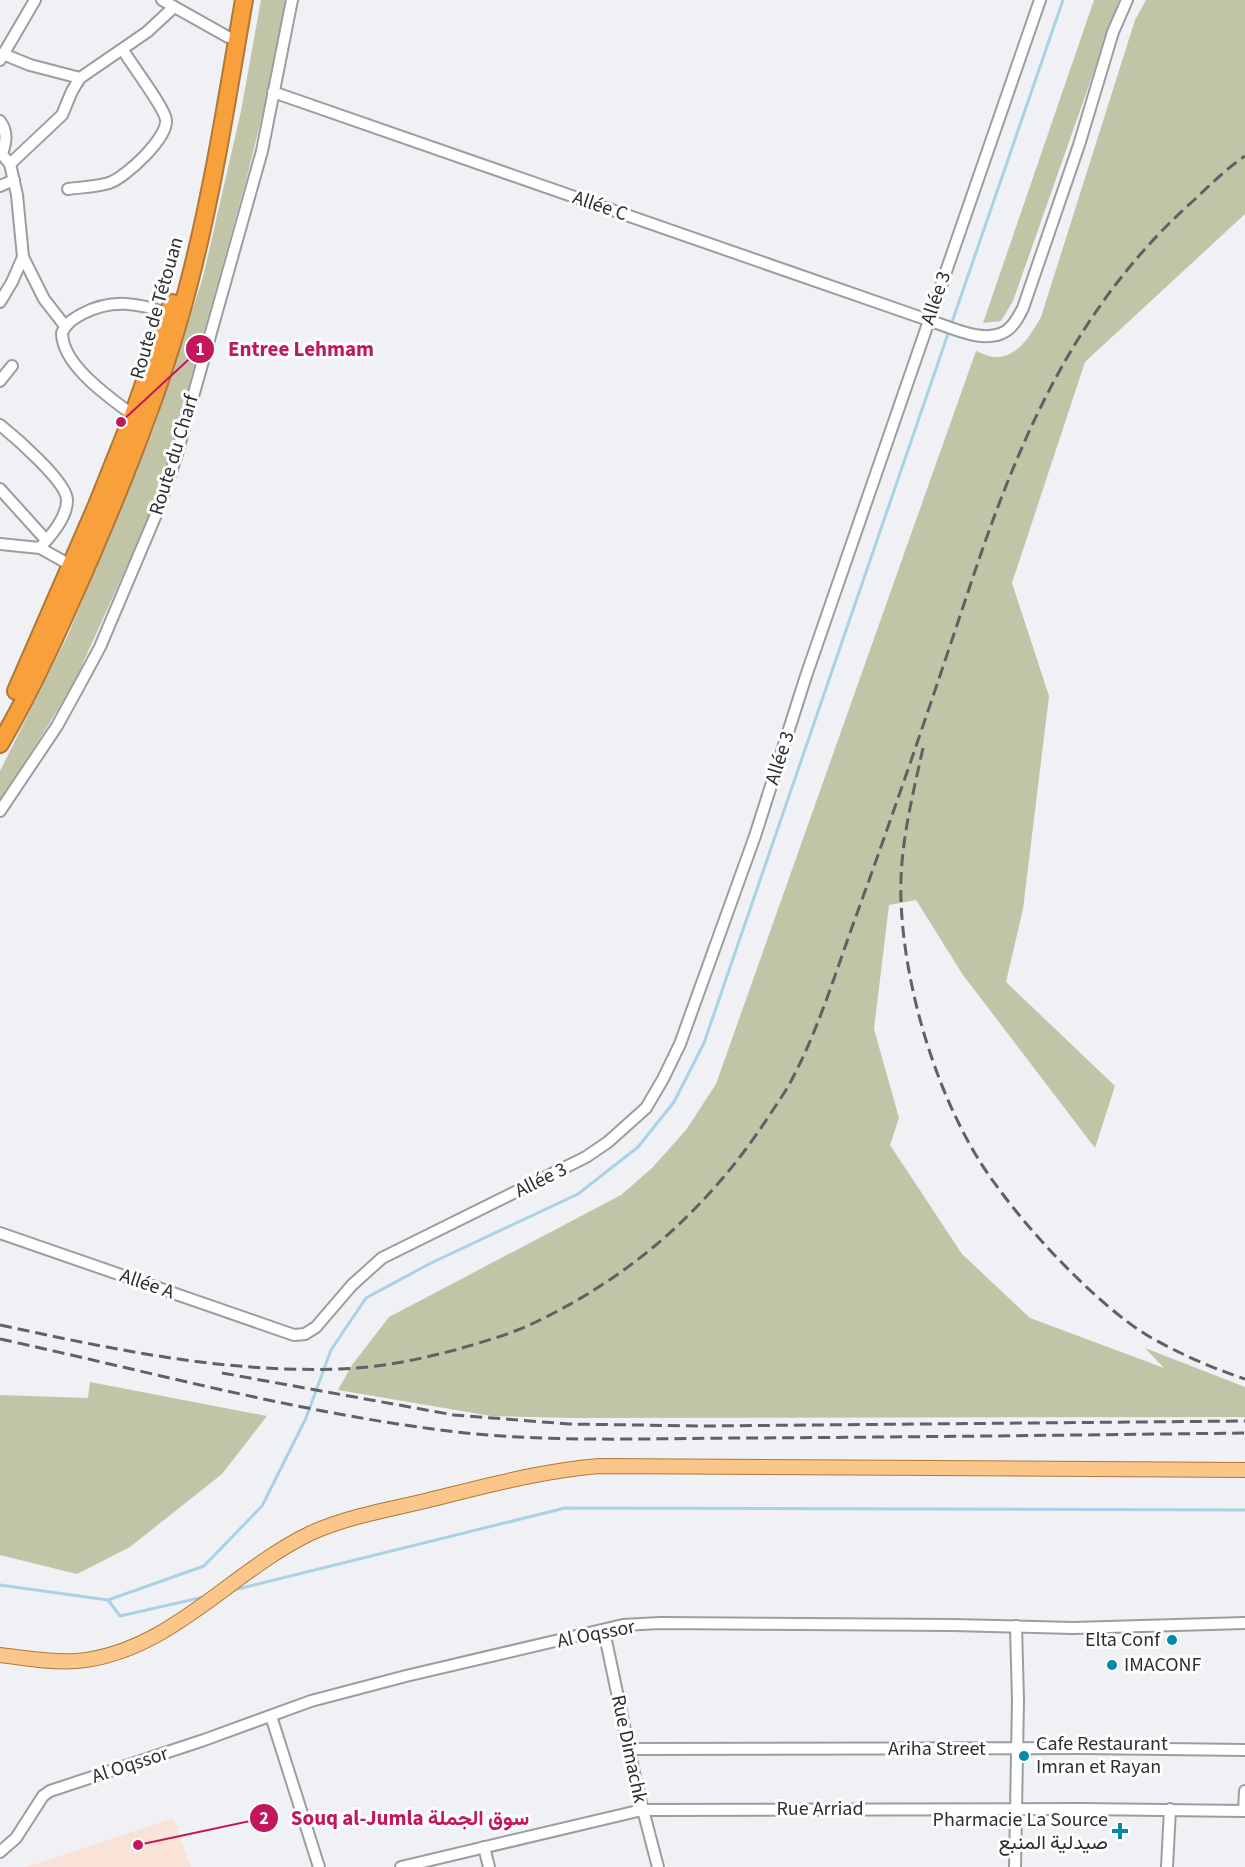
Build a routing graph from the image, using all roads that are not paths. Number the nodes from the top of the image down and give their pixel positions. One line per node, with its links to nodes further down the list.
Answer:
1 (35, 0): 11 (street)
2 (162, 0): 8 (street)
3 (234, 0): 9 (highway, Route de Tétouan)
4 (244, 0): 34 (highway, Route de Tétouan)
5 (292, 0): 13 (street, Route du Charf)
6 (1040, 0): 23 (street, Allée 3)
7 (1127, 0): 23 (street, Allée C)
8 (174, 7): 9 (street); 10 (street)
9 (228, 37): 22 (highway, Route de Tétouan)
10 (123, 50): 12 (street); 19 (street)
11 (1, 56): 12 (street)
12 (80, 78): 16 (street)
13 (273, 92): 23 (street, Allée C); 35 (street, Route du Charf)
14 (0, 121): 15 (street)
15 (1, 153): 16 (street)
16 (9, 164): 17 (street)
17 (14, 180): 18 (street); 20 (street)
18 (0, 186)
19 (68, 189)
20 (23, 257): 21 (street); 24 (street)
21 (0, 302)
22 (169, 314): 24 (street); 27 (highway, Route de Tétouan)
23 (932, 321): 37 (street, Allée 3)
24 (65, 326): 27 (street)
25 (12, 366): 26 (street)
26 (0, 381)
27 (133, 415): 32 (highway, Route de Tétouan)
28 (0, 425): 31 (street)
29 (0, 489): 31 (street)
30 (0, 544): 31 (street)
31 (43, 544): 32 (street)
32 (72, 566): 33 (highway, Route de Tétouan)
33 (0, 723)
34 (0, 744)
35 (0, 811)
36 (0, 1233): 37 (street, Allée A)
37 (294, 1335)
38 (1245, 1470): 42 (main road)
39 (1245, 1623): 40 (street, Al Oqssor)
40 (1016, 1626): 41 (street, Al Oqssor); 44 (street)
41 (604, 1631): 43 (street, Al Oqssor); 45 (street, Rue Dimachk)
42 (0, 1655)
43 (271, 1716): 53 (street, Al Oqssor); 54 (street)
44 (1017, 1748): 45 (street, Ariha Street); 46 (street, Ariha Street); 48 (street)
45 (629, 1749): 50 (street, Rue Dimachk)
46 (1245, 1750)
47 (1245, 1791): 51 (street)
48 (1017, 1809): 49 (street, Rue Arriad); 50 (street, Rue Arriad); 58 (street)
49 (1170, 1809): 51 (street, Rue Arriad); 59 (street)
50 (642, 1810): 52 (street, Rue Arriad); 57 (street, Rue Dimachk)
51 (1244, 1811)
52 (484, 1847): 55 (street, Rue Arriad); 56 (street)
53 (0, 1852)
54 (319, 1867)
55 (401, 1867)
56 (489, 1867)
57 (658, 1867)
58 (1015, 1867)
59 (1167, 1867)

